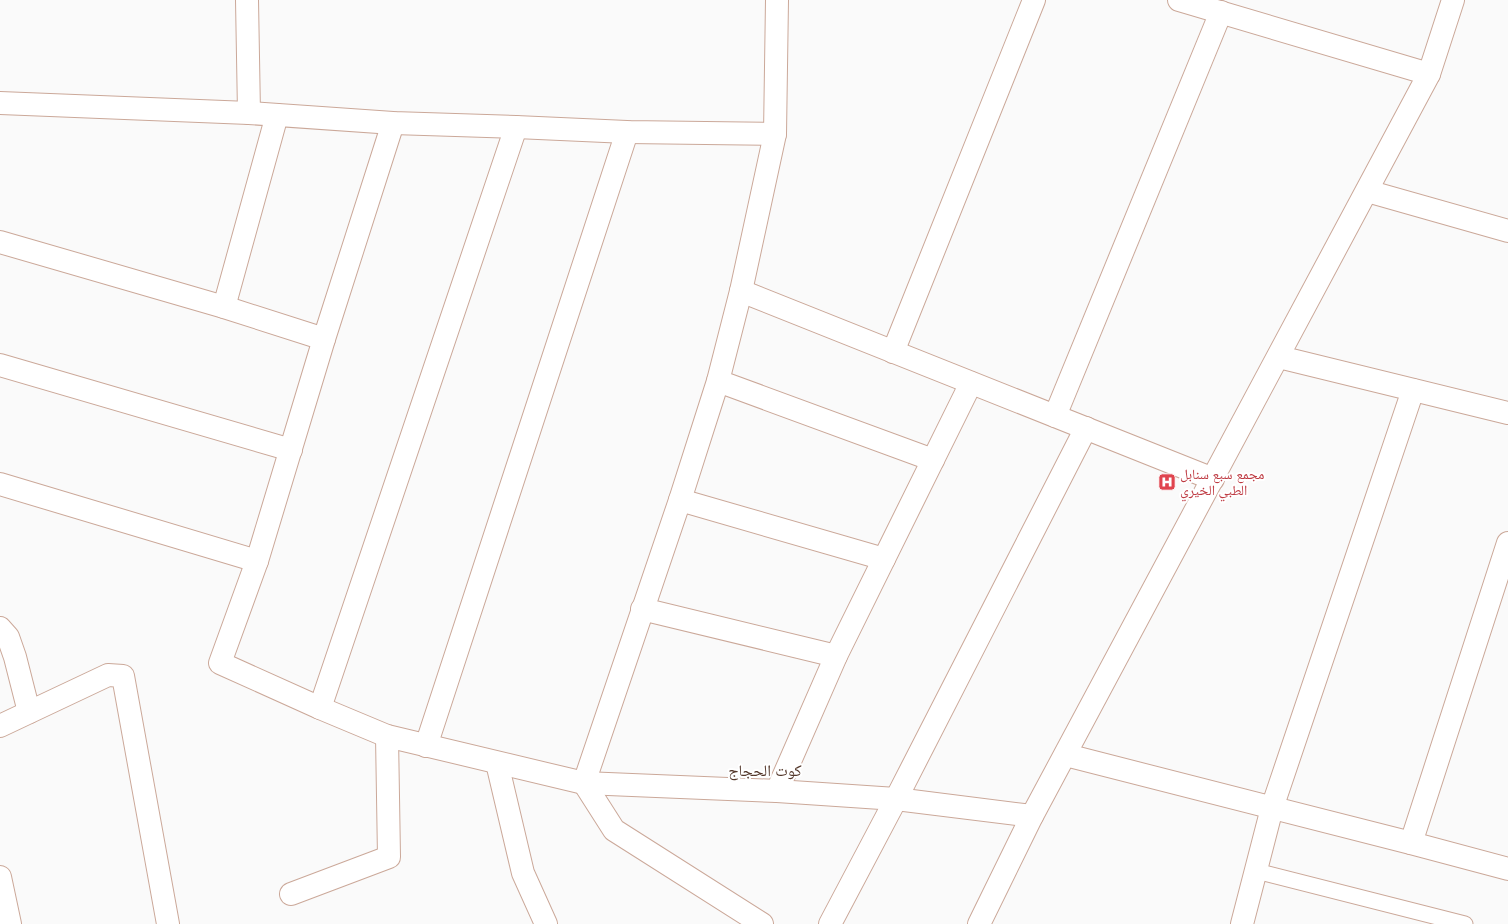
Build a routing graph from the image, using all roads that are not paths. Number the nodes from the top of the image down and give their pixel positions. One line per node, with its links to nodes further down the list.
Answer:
1 (248, 0): 9 (street)
2 (777, 0): 14 (street)
3 (1034, 0): 21 (street)
4 (1179, 0): 6 (street)
5 (1453, 0): 7 (street)
6 (1221, 12): 7 (street); 28 (street)
7 (1429, 74): 15 (street)
8 (0, 103): 9 (street)
9 (249, 113): 10 (street)
10 (277, 116): 11 (street); 19 (street)
11 (393, 123): 12 (street); 20 (street)
12 (516, 127): 13 (street); 41 (street)
13 (627, 132): 14 (street); 45 (street)
14 (775, 134): 18 (street)
15 (1366, 191): 16 (street); 22 (street)
16 (1508, 231)
17 (0, 242): 19 (street)
18 (742, 291): 21 (street); 24 (street)
19 (224, 307): 20 (street)
20 (324, 339): 30 (street)
21 (893, 352): 25 (street)
22 (1279, 357): 26 (street); 32 (street)
23 (0, 365): 30 (street)
24 (718, 381): 31 (street); 34 (street)
25 (971, 383): 28 (street); 31 (street)
26 (1413, 390): 27 (street); 51 (street)
27 (1508, 413)
28 (1055, 416): 29 (street)
29 (1086, 428): 32 (street); 50 (street)
30 (291, 450): 37 (street)
31 (933, 460): 36 (street)
32 (1213, 479): 46 (street)
33 (0, 484): 37 (street)
34 (680, 500): 36 (street); 38 (street)
35 (1508, 543): 53 (street)
36 (884, 559): 40 (street)
37 (257, 561): 41 (street)
38 (642, 609): 40 (street); 48 (street)
39 (0, 628): 42 (street)
40 (836, 656): 49 (street)
41 (320, 708): 44 (street)
42 (29, 712): 43 (street); 59 (street)
43 (0, 726)
44 (387, 736): 45 (street); 57 (street)
45 (426, 746): 47 (street)
46 (1066, 755): 51 (street); 52 (street)
47 (497, 763): 48 (street); 60 (street)
48 (584, 783): 49 (street); 61 (street)
49 (777, 791): 50 (street)
50 (896, 799): 52 (street); 62 (street)
51 (1272, 808): 53 (street); 55 (street)
52 (1032, 816): 63 (street)
53 (1411, 842): 54 (street)
54 (1508, 870)
55 (1256, 871): 64 (street); 65 (lane)
56 (0, 877): 58 (street)
57 (291, 894)
58 (6, 916)
59 (168, 924)
60 (546, 924)
61 (762, 924)
62 (830, 924)
63 (978, 924)
64 (1242, 924)
65 (1465, 924)

